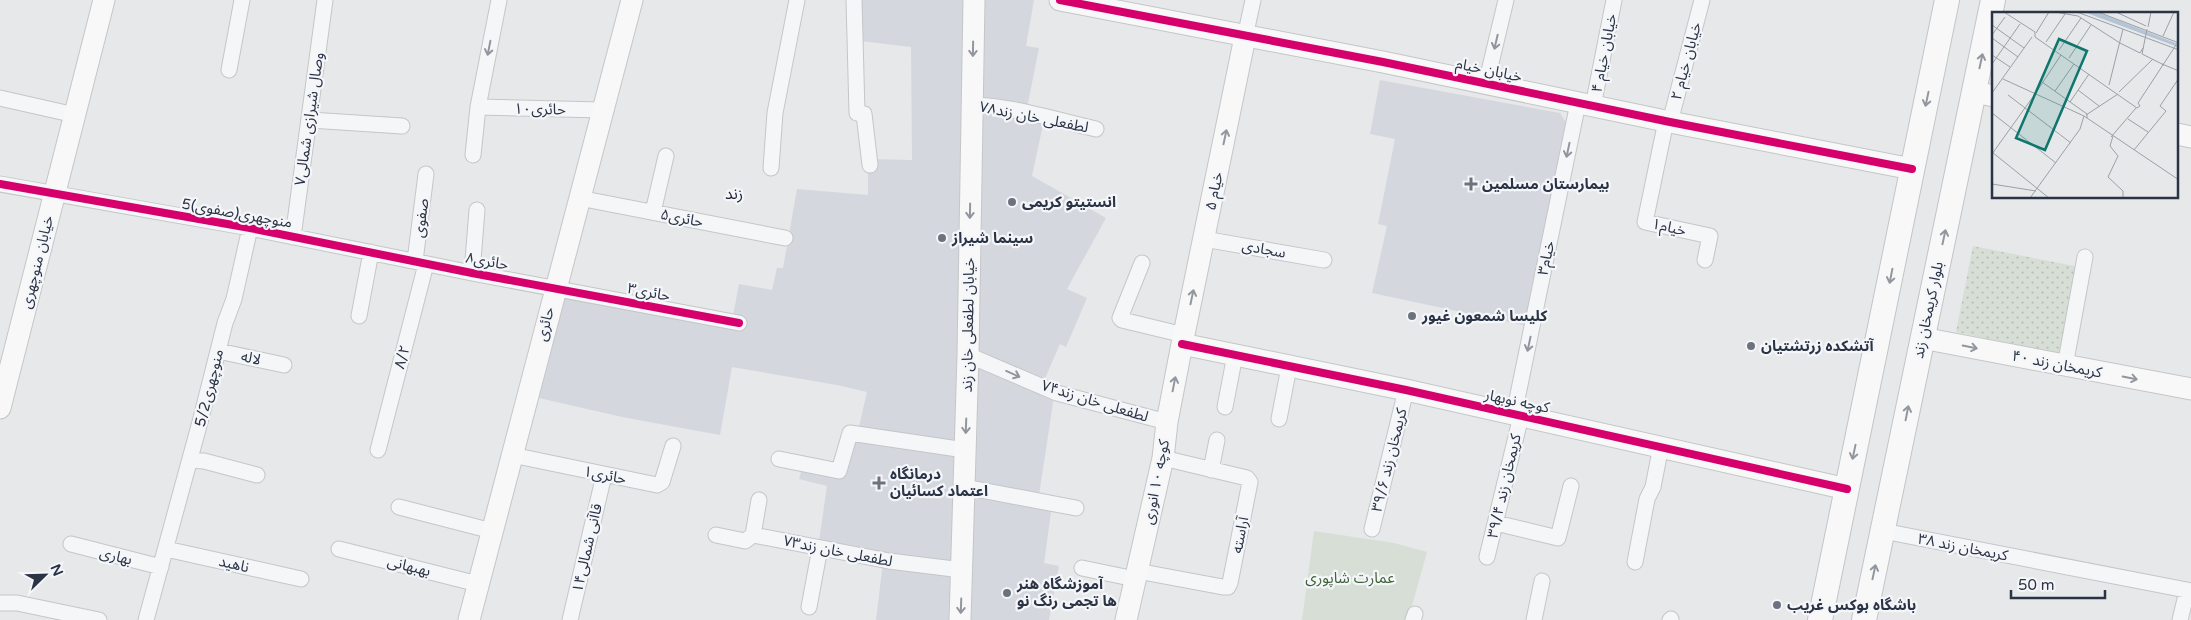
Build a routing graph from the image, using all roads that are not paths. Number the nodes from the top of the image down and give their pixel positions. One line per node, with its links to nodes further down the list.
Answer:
1 (104, 0): 26 (street, خیابان منوچهری)
2 (242, 0): 18 (street)
3 (326, 0): 27 (street, وصال شیرازی شمالی۷)
4 (499, 0): 24 (street, one-way to 24)
5 (632, 0): 25 (street, حائری)
6 (797, 0): 36 (street)
7 (854, 0): 35 (street)
8 (974, 0): 23 (street, خیابان لطفعلی خان زند, one-way to 23)
9 (1060, 0): 16 (street, خیابان خیام)
10 (1253, 0): 17 (street)
11 (1506, 0): 19 (street, one-way to 19)
12 (1614, 0): 22 (street, خیابان خیام ۴)
13 (1702, 0): 28 (street, خیابان خیام ۲)
14 (1947, 0): 37 (main road, one-way to 37)
15 (1993, 0): 20 (main road, بلوار کریمخان زند, one-way to 15)
16 (1088, 2): 17 (street, خیابان خیام)
17 (1245, 37): 19 (street, خیابان خیام); 47 (street, ۵ خیام, one-way to 17)
18 (229, 70)
19 (1486, 84): 22 (street, خیابان خیام)
20 (1984, 94): 58 (main road, بلوار کریمخان زند, one-way to 20)
21 (0, 98): 26 (street)
22 (1586, 104): 28 (street, خیابان خیام); 70 (street, خیام۳, one-way to 70)
23 (972, 105): 30 (street, لطفعلی خان زند۷۸); 61 (street, خیابان لطفعلی خان زند, one-way to 61)
24 (478, 107): 25 (street, حائری۱۰); 33 (street)
25 (602, 110): 41 (street, حائری)
26 (75, 115): 40 (street, خیابان منوچهری)
27 (310, 120): 29 (street); 45 (street, وصال شیرازی شمالی۷)
28 (1668, 121): 37 (street, خیابان خیام); 51 (street, ۱خیام)
29 (402, 126)
30 (1096, 129)
31 (2178, 134): 32 (street)
32 (2191, 137)
33 (473, 155)
34 (666, 156): 43 (street)
35 (870, 165)
36 (771, 168)
37 (1912, 169): 87 (main road, one-way to 87)
38 (426, 174): 52 (street, صفوی)
39 (0, 184): 40 (street, 5منوچهری(صفوی))
40 (54, 195): 44 (street, 5منوچهری(صفوی)); 68 (street, خیابان منوچهری)
41 (579, 198): 43 (street, حائری۵); 55 (street, حائری)
42 (477, 210): 54 (street)
43 (653, 212): 46 (street, حائری۵)
44 (250, 228): 45 (street, 5منوچهری(صفوی)); 60 (street, 5/2منوچهری)
45 (293, 237): 48 (street, 5منوچهری(صفوی))
46 (785, 238)
47 (1204, 239): 50 (street, سجادی); 59 (street, ۵ خیام, one-way to 47)
48 (371, 252): 52 (street, 5منوچهری(صفوی)); 56 (street)
49 (2085, 257): 64 (street)
50 (1324, 260)
51 (1705, 260)
52 (421, 262): 54 (street, حائری۸); 76 (street, ۸/۲)
53 (1142, 264): 59 (street)
54 (472, 273): 55 (street, حائری۸)
55 (555, 287): 57 (street, حائری۳); 78 (street, حائری)
56 (359, 316)
57 (739, 323)
58 (1922, 338): 64 (street, کریمخان زند ۴۰, one-way to 64); 94 (main road, بلوار کریمخان زند, one-way to 58)
59 (1183, 339): 62 (street, کوچه نوبهار); 72 (street, کوچه ۱۰ انوری, one-way to 59)
60 (218, 351): 63 (street, لاله); 81 (street, 5/2منوچهری)
61 (968, 355): 72 (street, لطفعلی خان زند۷۴, one-way to 72); 77 (street, خیابان لطفعلی خان زند, one-way to 77)
62 (1235, 355): 65 (street, کوچه نوبهار); 69 (street)
63 (284, 365)
64 (2065, 366): 67 (street, کریمخان زند ۴۰, one-way to 67)
65 (1289, 367): 66 (street, کوچه نوبهار); 71 (street)
66 (1406, 390): 70 (street, کوچه نوبهار); 92 (street, کریمخان زند ۳۹/۶)
67 (2191, 390)
68 (1, 399)
69 (1226, 408)
70 (1517, 415): 75 (street, کوچه نوبهار); 91 (street, کریمخان زند ۳۹/۴)
71 (1279, 419)
72 (1167, 422): 79 (street, کوچه ۱۰ انوری)
73 (1217, 440): 82 (street)
74 (673, 446): 84 (street, حائری۱)
75 (1661, 446): 87 (street, کوچه نوبهار); 102 (street)
76 (378, 450)
77 (965, 450): 80 (street); 86 (street, خیابان لطفعلی خان زند)
78 (512, 455): 84 (street, حائری۱); 93 (street, حائری)
79 (1162, 458): 82 (street, آراسته); 106 (street, کوچه ۱۰ انوری)
80 (779, 459)
81 (190, 460): 83 (street); 99 (street, 5/2منوچهری)
82 (1211, 470): 106 (street, آراسته)
83 (257, 475)
84 (604, 475): 116 (street, قاآنی شمالی۱۴)
85 (1571, 486): 91 (street)
86 (965, 487): 90 (street); 105 (street, خیابان لطفعلی خان زند)
87 (1847, 489): 120 (main road)
88 (758, 500): 96 (street)
89 (399, 507): 93 (street)
90 (1076, 508)
91 (1496, 523): 101 (street, کریمخان زند ۳۹/۴)
92 (1372, 529)
93 (492, 530): 109 (street, حائری)
94 (1883, 531): 110 (street, کریمخان زند ۳۸); 121 (main road, بلوار کریمخان زند, one-way to 94)
95 (716, 535): 96 (street, لطفعلی خان زند۷۳)
96 (753, 535): 98 (street, لطفعلی خان زند۷۳)
97 (71, 544): 103 (street, بهاری)
98 (820, 548): 105 (street, لطفعلی خان زند۷۳); 112 (street)
99 (166, 549): 103 (street, 5/2منوچهری); 107 (street, ناهید)
100 (339, 549): 109 (street, بهبهانی)
101 (1487, 557)
102 (1635, 562)
103 (161, 567): 114 (street, 5/2منوچهری)
104 (1082, 568): 106 (street)
105 (962, 570): 117 (street, خیابان لطفعلی خان زند, one-way to 117)
106 (1136, 575): 118 (street, کوچه ۱۰ انوری)
107 (301, 579)
108 (1542, 581): 119 (street)
109 (478, 584): 115 (street, حائری)
110 (2189, 591): 122 (street)
111 (0, 602): 113 (street)
112 (809, 607)
113 (99, 620)
114 (146, 620)
115 (469, 620)
116 (570, 620)
117 (960, 620)
118 (1126, 620)
119 (1534, 620)
120 (1820, 620)
121 (1864, 620)
122 (2180, 620)

